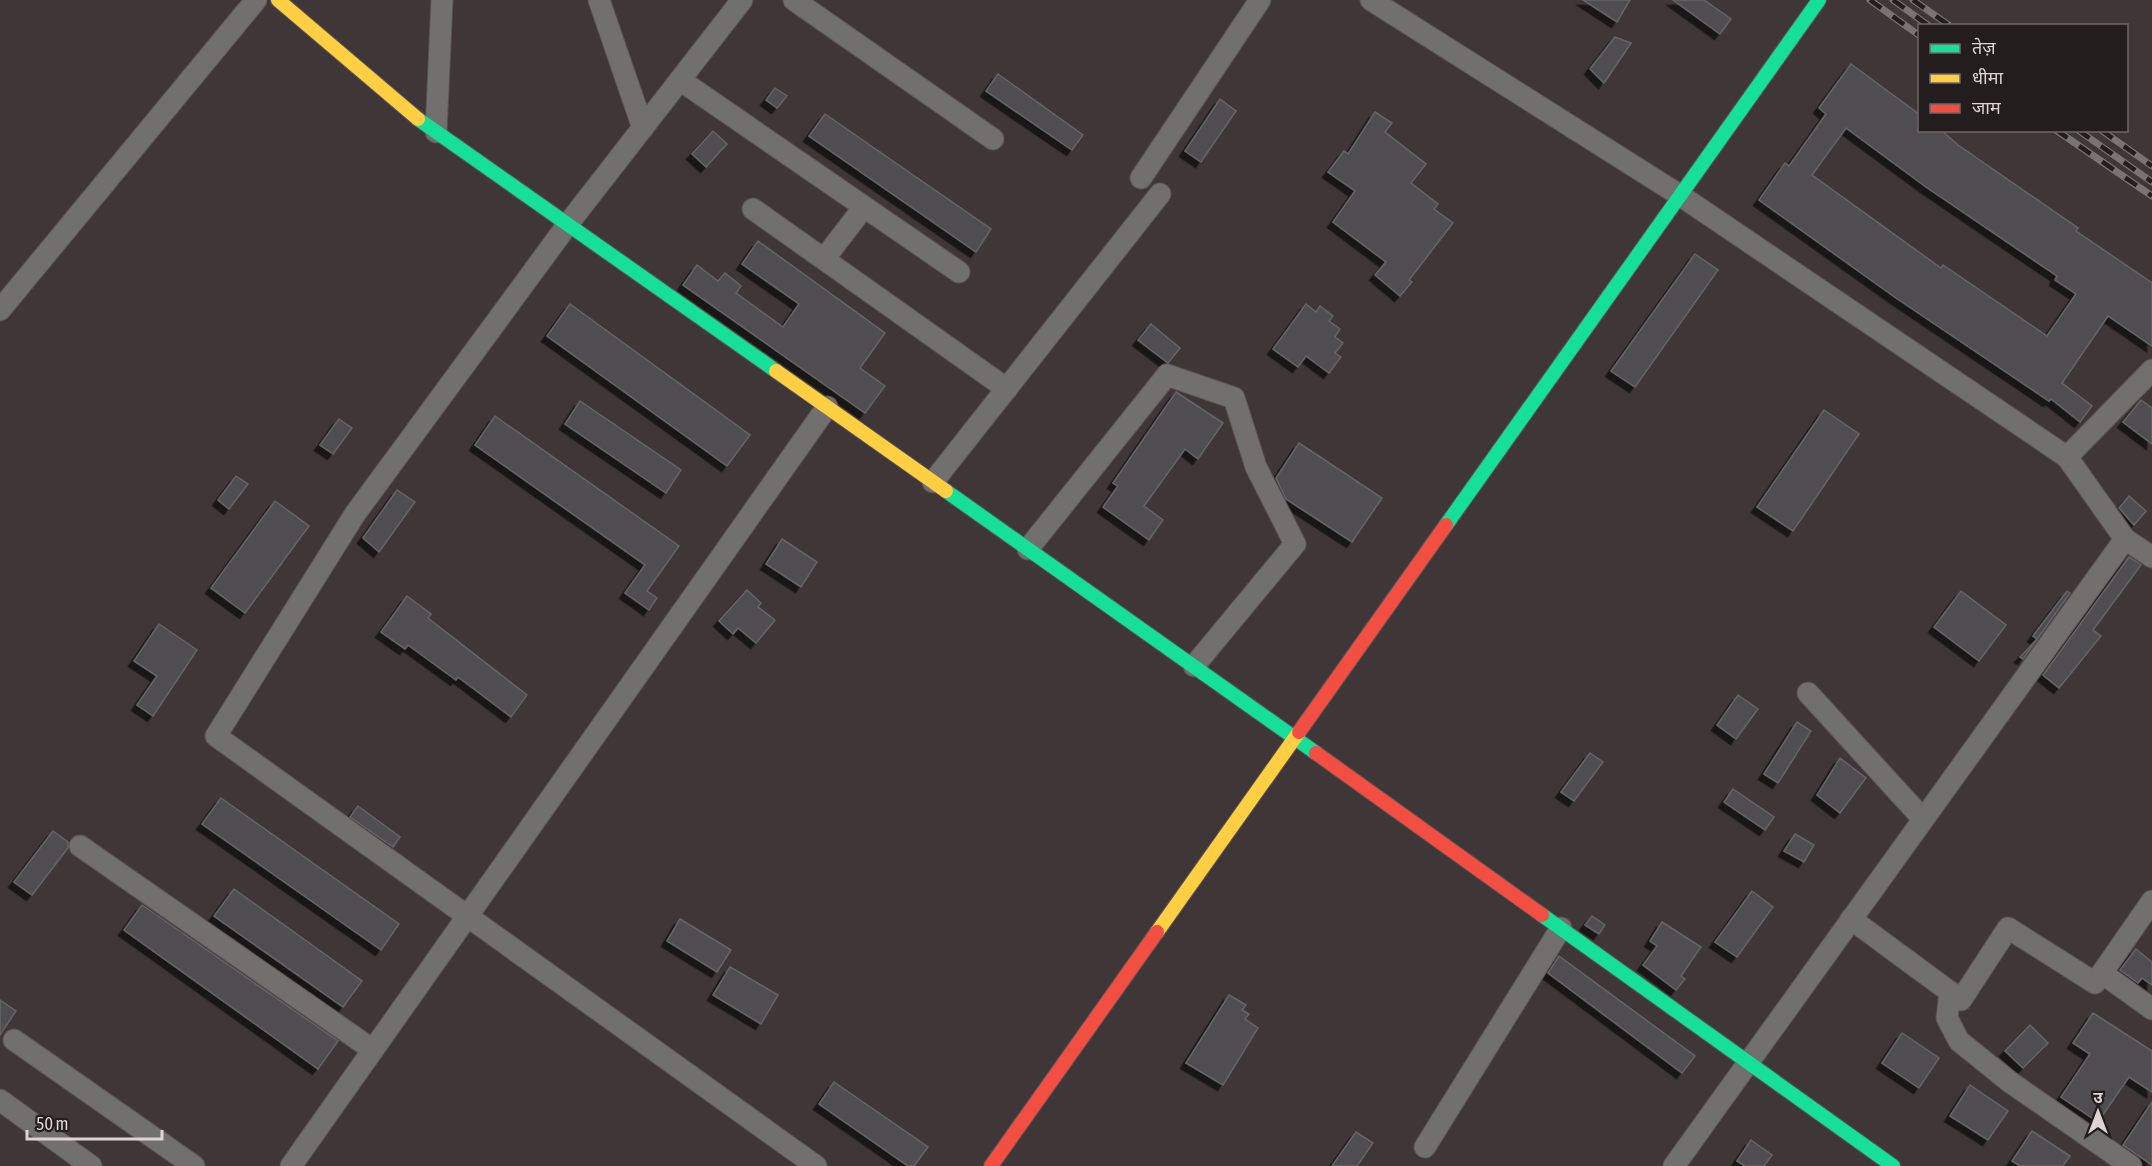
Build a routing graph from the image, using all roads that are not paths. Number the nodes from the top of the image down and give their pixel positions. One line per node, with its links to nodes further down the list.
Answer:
1 (256, 0): 22 (street)
2 (278, 0): 12 (street)
3 (442, 0): 12 (street)
4 (599, 0): 11 (street)
5 (742, 0): 10 (street)
6 (794, 0): 13 (street)
7 (1260, 0): 14 (street)
8 (1371, 0): 16 (street)
9 (1819, 0): 16 (street)
10 (680, 80): 11 (street); 17 (street)
11 (643, 128): 19 (street)
12 (436, 132): 19 (street)
13 (993, 139)
14 (1141, 178)
15 (1160, 194): 24 (street)
16 (1681, 196): 26 (street); 33 (street)
17 (864, 207): 20 (street); 21 (street)
18 (753, 209): 20 (street)
19 (568, 224): 25 (street); 37 (street)
20 (824, 260): 24 (street)
21 (959, 272)
22 (0, 310)
23 (2152, 370): 26 (street)
24 (1007, 389): 27 (street)
25 (827, 407): 27 (street); 37 (street)
26 (2067, 457): 28 (street)
27 (933, 482): 29 (street)
28 (2124, 539): 30 (street); 34 (street)
29 (1028, 549): 31 (street); 31 (street)
30 (2152, 557)
31 (1194, 666): 33 (street)
32 (1808, 693): 34 (street)
33 (1294, 736): 39 (street); 52 (street)
34 (1923, 819): 38 (street)
35 (80, 846): 44 (street)
36 (2152, 901): 40 (street)
37 (466, 918): 44 (street); 51 (street)
38 (1851, 919): 41 (street); 45 (street)
39 (1561, 928): 45 (street); 47 (street)
40 (2102, 973): 41 (street); 42 (street)
41 (1950, 992): 55 (street)
42 (2152, 1009)
43 (14, 1040): 49 (street)
44 (373, 1050): 50 (street)
45 (1748, 1062): 53 (street); 54 (street)
46 (0, 1100): 48 (street)
47 (1425, 1147)
48 (92, 1166)
49 (194, 1166)
50 (291, 1166)
51 (816, 1166)
52 (991, 1166)
53 (1674, 1166)
54 (1893, 1166)
55 (2131, 1166)

